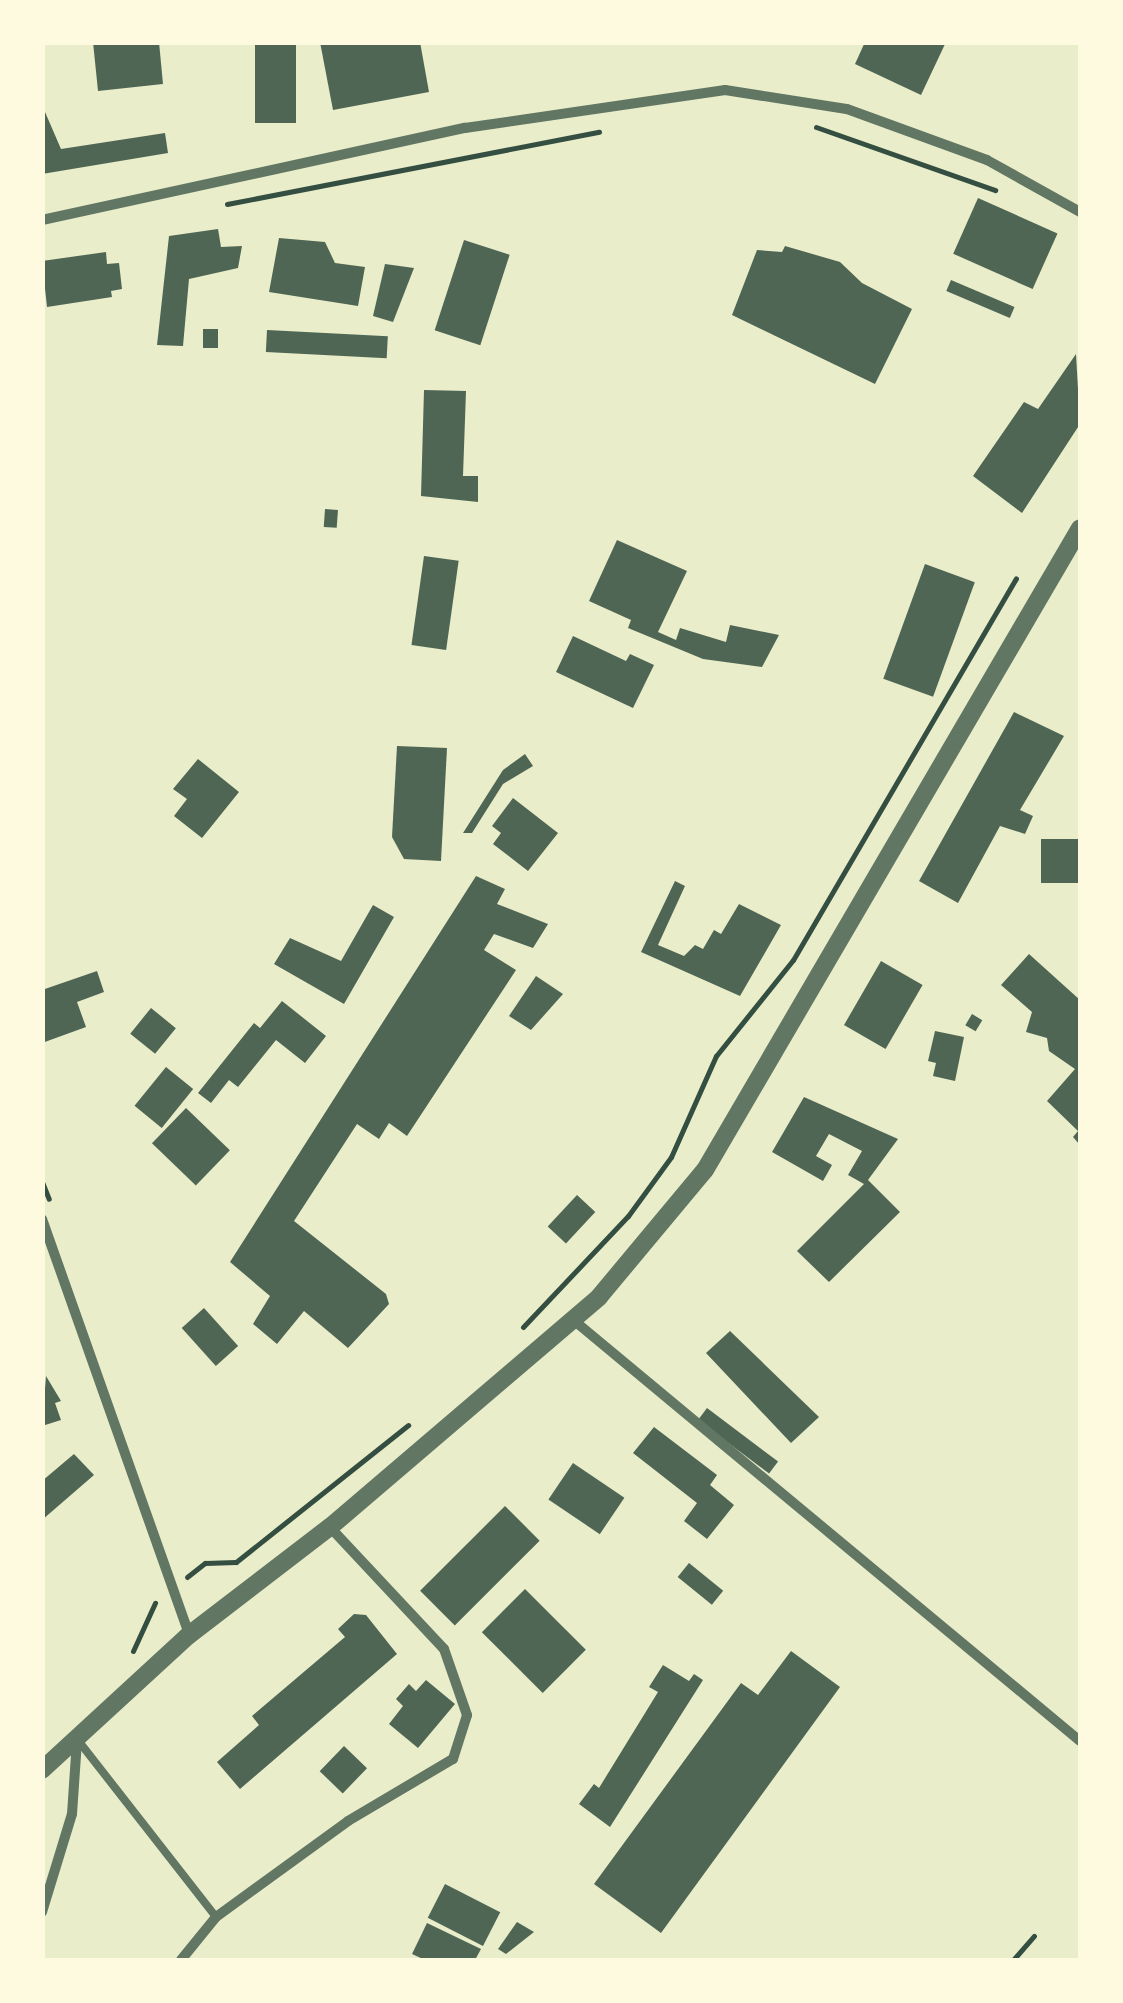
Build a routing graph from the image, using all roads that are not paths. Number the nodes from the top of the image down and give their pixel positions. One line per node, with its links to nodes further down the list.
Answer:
1 (1080, 212): 2 (street)
2 (42, 220)
3 (1080, 528): 5 (street)
4 (42, 1219): 7 (street)
5 (577, 1322): 6 (street); 9 (street)
6 (330, 1526): 7 (street); 12 (street)
7 (189, 1635): 8 (street)
8 (77, 1739): 10 (street); 11 (street); 12 (lane)
9 (1080, 1742)
10 (42, 1770)
11 (42, 1912)
12 (216, 1918): 13 (street)
13 (182, 1960)

